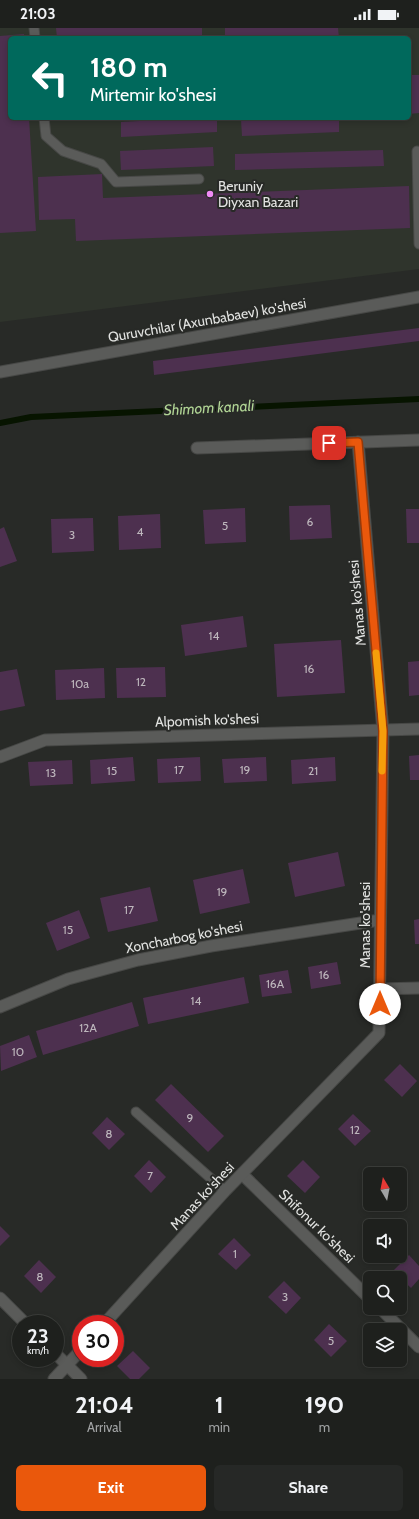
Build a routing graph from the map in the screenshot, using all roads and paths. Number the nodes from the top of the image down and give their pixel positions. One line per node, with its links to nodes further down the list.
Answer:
1 (44, 120): 3 (lane)
2 (417, 151): 4 (lane)
3 (199, 179)
4 (419, 244)
5 (419, 297): 6 (street, Quruvchilar (Axunbabaev) ko'shesi)
6 (0, 372)
7 (419, 440): 8 (street)
8 (358, 442): 9 (street); 11 (street, Manas ko'shesi)
9 (197, 448)
10 (419, 729): 11 (street, Alpomish ko'shesi)
11 (383, 731): 12 (street, Alpomish ko'shesi); 13 (street, Manas ko'shesi)
12 (0, 757)
13 (380, 920): 15 (street, Manas ko'shesi); 16 (street, Xoncharbog ko'shesi)
14 (419, 988): 15 (street)
15 (380, 989): 18 (street, Manas ko'shesi)
16 (0, 1007)
17 (136, 1112): 19 (lane)
18 (242, 1174): 19 (street, Manas ko'shesi); 20 (street, Shifonur ko'shesi)
19 (225, 1191): 23 (street, Manas ko'shesi)
20 (363, 1292)
21 (0, 1298): 22 (street)
22 (17, 1315)
23 (112, 1315)
24 (387, 1315): 25 (street)
25 (419, 1346)
26 (72, 1360): 28 (street)
27 (64, 1362): 28 (street)
28 (67, 1365): 29 (street); 30 (street)
29 (54, 1379)
30 (81, 1379)

